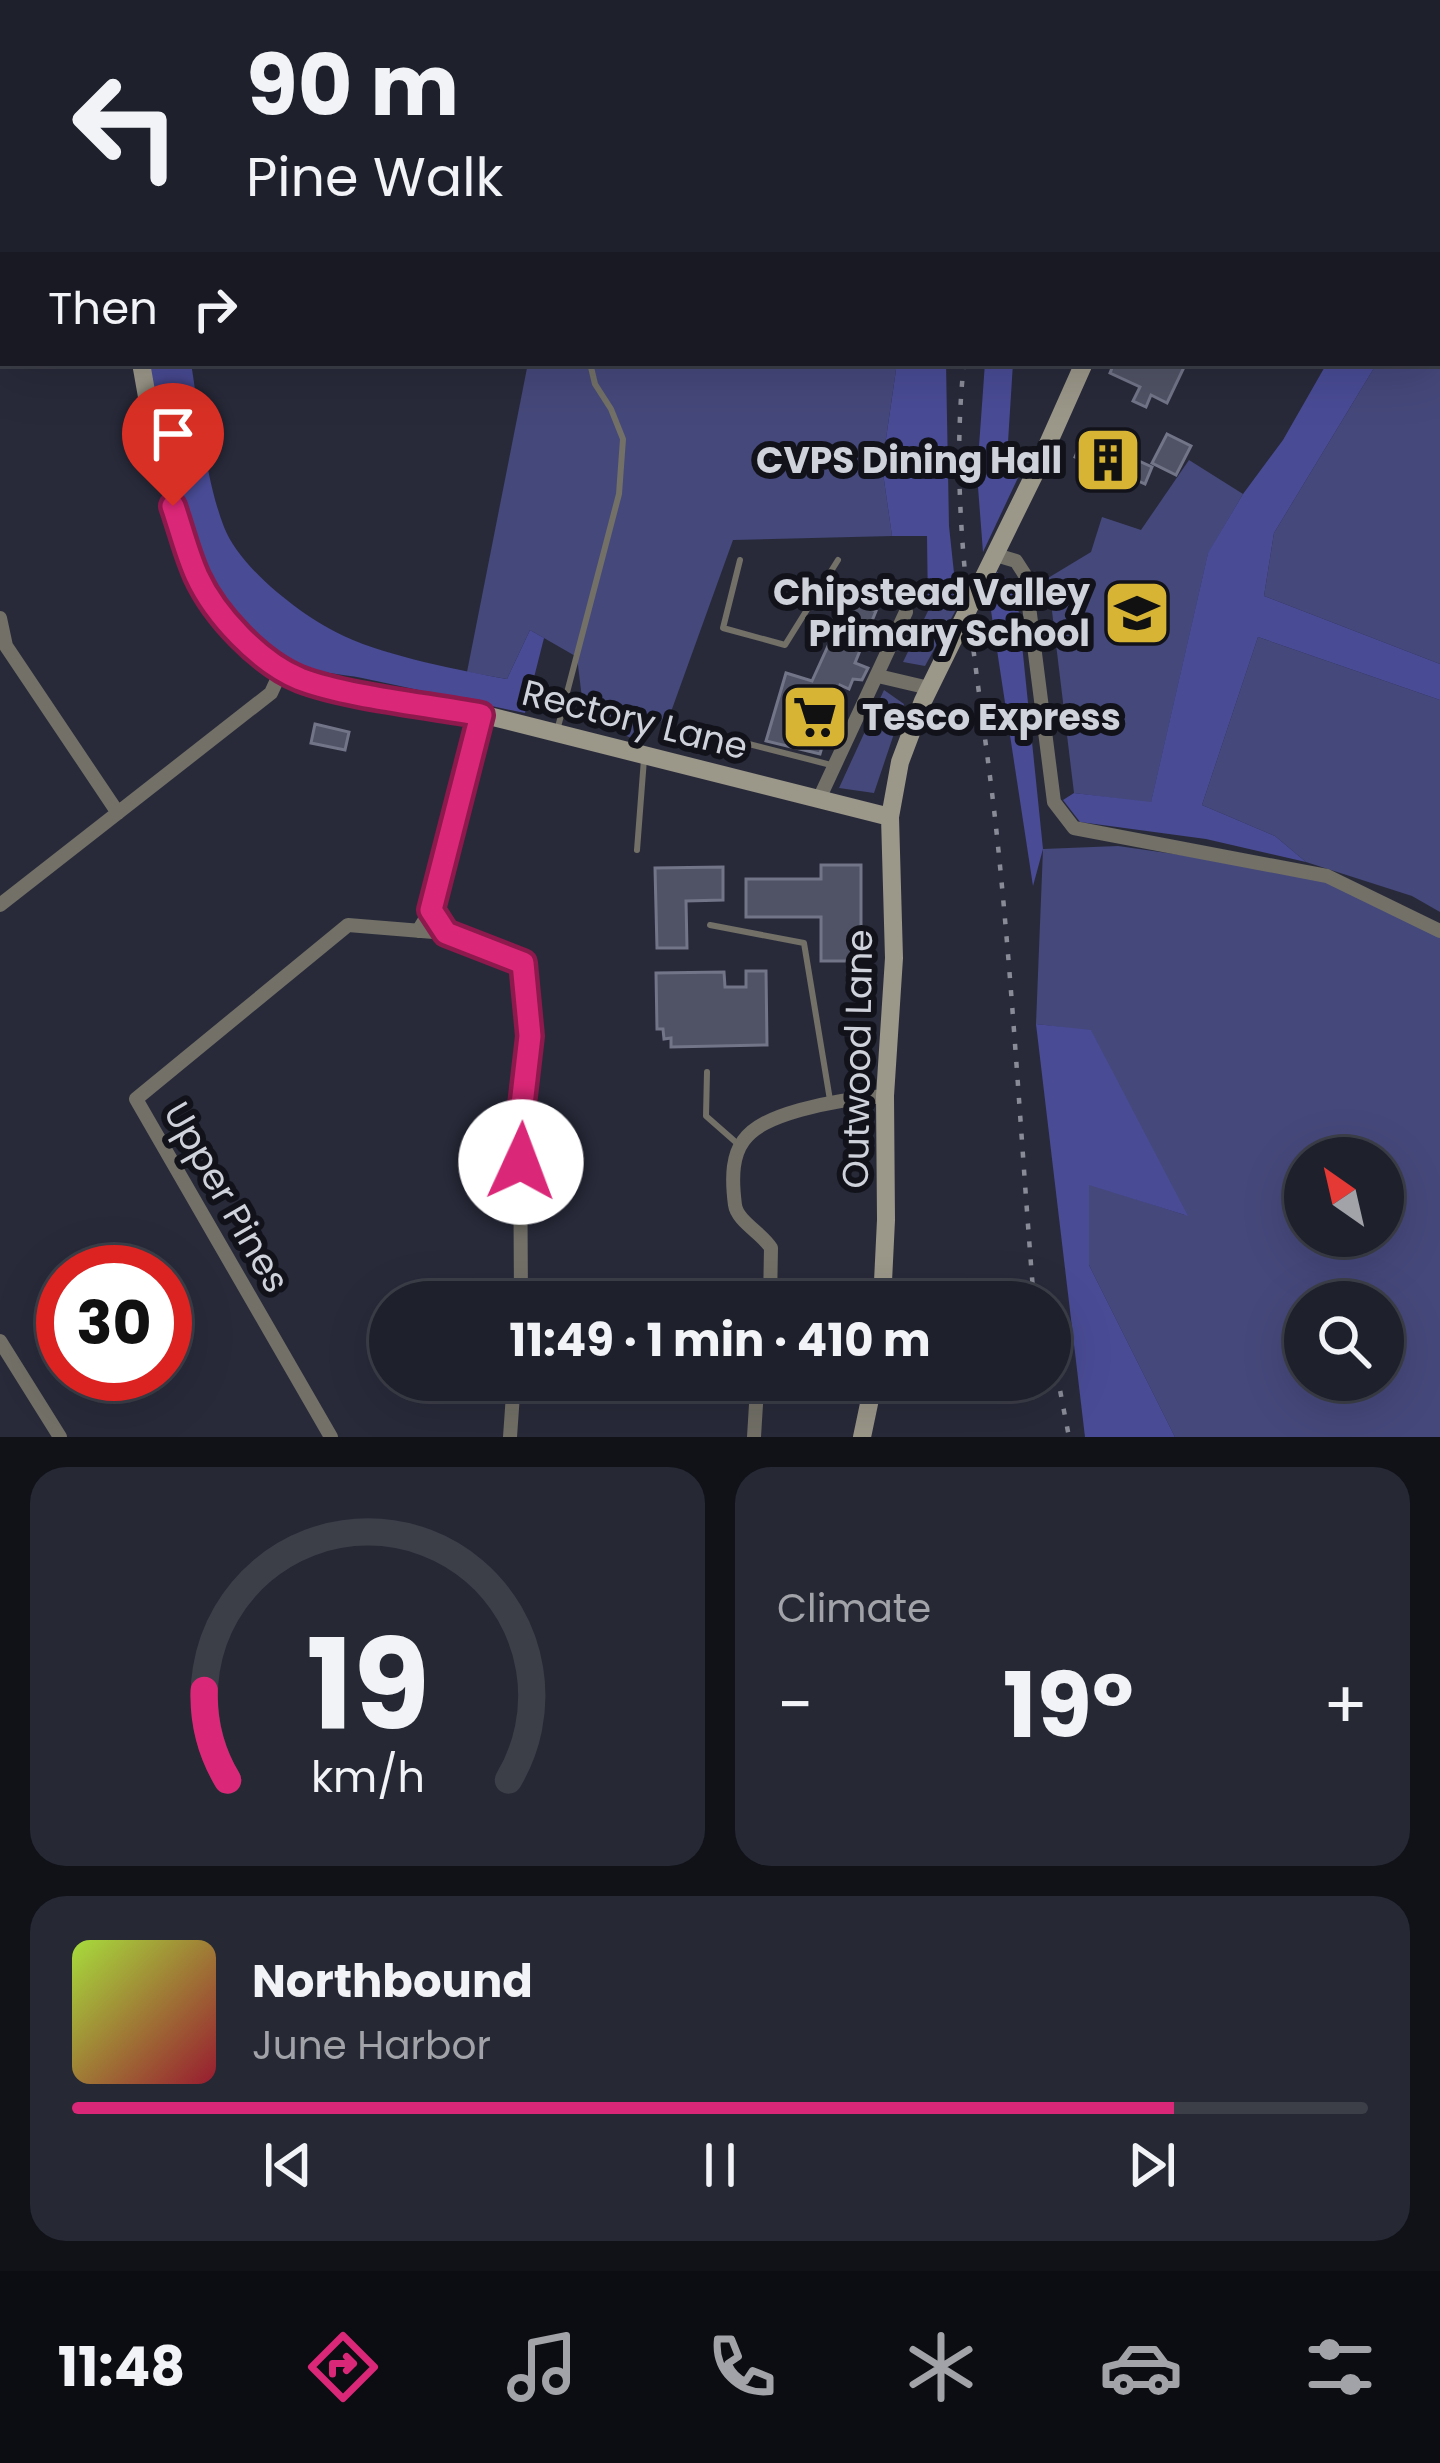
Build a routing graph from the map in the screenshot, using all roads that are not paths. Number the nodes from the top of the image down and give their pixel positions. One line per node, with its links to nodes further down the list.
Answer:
1 (142, 366): 10 (main road, Rectory Lane)
2 (591, 366): 14 (lane)
3 (1083, 366): 4 (main road, Outwood Lane)
4 (996, 554): 12 (main road, Outwood Lane); 26 (street)
5 (740, 560): 6 (lane)
6 (838, 560)
7 (906, 612): 11 (street)
8 (0, 618): 9 (street)
9 (3, 648): 19 (street)
10 (282, 669): 13 (main road, Rectory Lane); 19 (street)
11 (878, 676): 12 (street); 17 (street)
12 (929, 688): 20 (main road, Outwood Lane)
13 (481, 715): 14 (main road, Rectory Lane); 23 (street)
14 (557, 733): 16 (main road, Rectory Lane)
15 (706, 733): 17 (lane)
16 (645, 755): 18 (main road, Rectory Lane); 21 (lane)
17 (835, 766): 18 (street)
18 (819, 799): 20 (main road, Rectory Lane)
19 (118, 813): 22 (street)
20 (890, 817): 29 (main road, Outwood Lane)
21 (637, 850)
22 (0, 905)
23 (431, 910): 25 (street); 27 (street)
24 (710, 926): 30 (lane)
25 (418, 931): 27 (street); 40 (street, Upper Pines)
26 (1440, 931)
27 (446, 933): 32 (street)
28 (707, 1072): 31 (lane)
29 (885, 1096): 30 (street); 34 (main road, Outwood Lane)
30 (830, 1100): 31 (street)
31 (739, 1145): 33 (street)
32 (521, 1281)
33 (770, 1281)
34 (883, 1281)
35 (0, 1341): 39 (street)
36 (513, 1401): 41 (street)
37 (759, 1401): 42 (street)
38 (870, 1401): 43 (main road)
39 (60, 1437)
40 (331, 1437)
41 (510, 1437)
42 (754, 1437)
43 (862, 1437)

